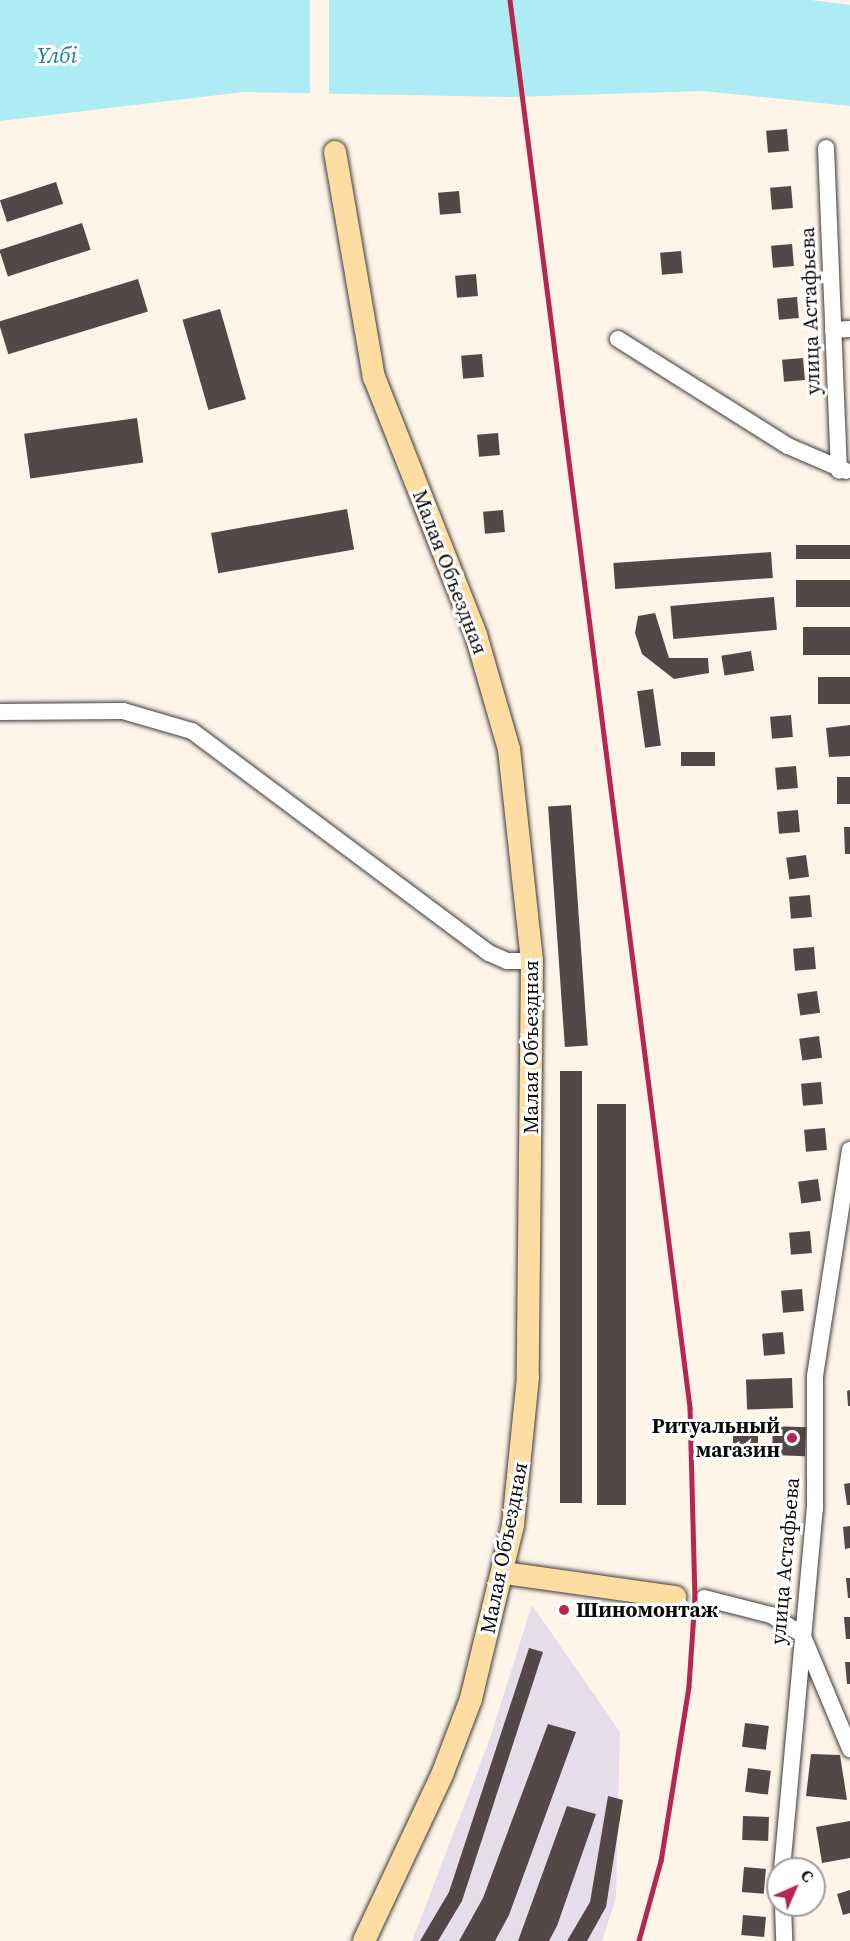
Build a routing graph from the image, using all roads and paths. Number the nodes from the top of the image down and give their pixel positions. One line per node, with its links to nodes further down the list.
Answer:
1 (826, 148): 3 (street, улица Астафьева)
2 (335, 152): 7 (main road, Малая Объездная)
3 (842, 329): 5 (street, улица Астафьева)
4 (618, 339): 5 (street, улица Астафьева)
5 (844, 471)
6 (0, 712): 7 (street)
7 (532, 961): 9 (main road, Малая Объездная)
8 (850, 1150): 12 (street, улица Астафьева)
9 (504, 1573): 10 (main road); 16 (main road, Малая Объездная)
10 (675, 1597)
11 (704, 1598): 12 (street)
12 (802, 1634): 13 (street); 14 (street, улица Астафьева)
13 (850, 1749)
14 (783, 1857)
15 (783, 1917): 17 (street)
16 (363, 1941)
17 (784, 1941)

